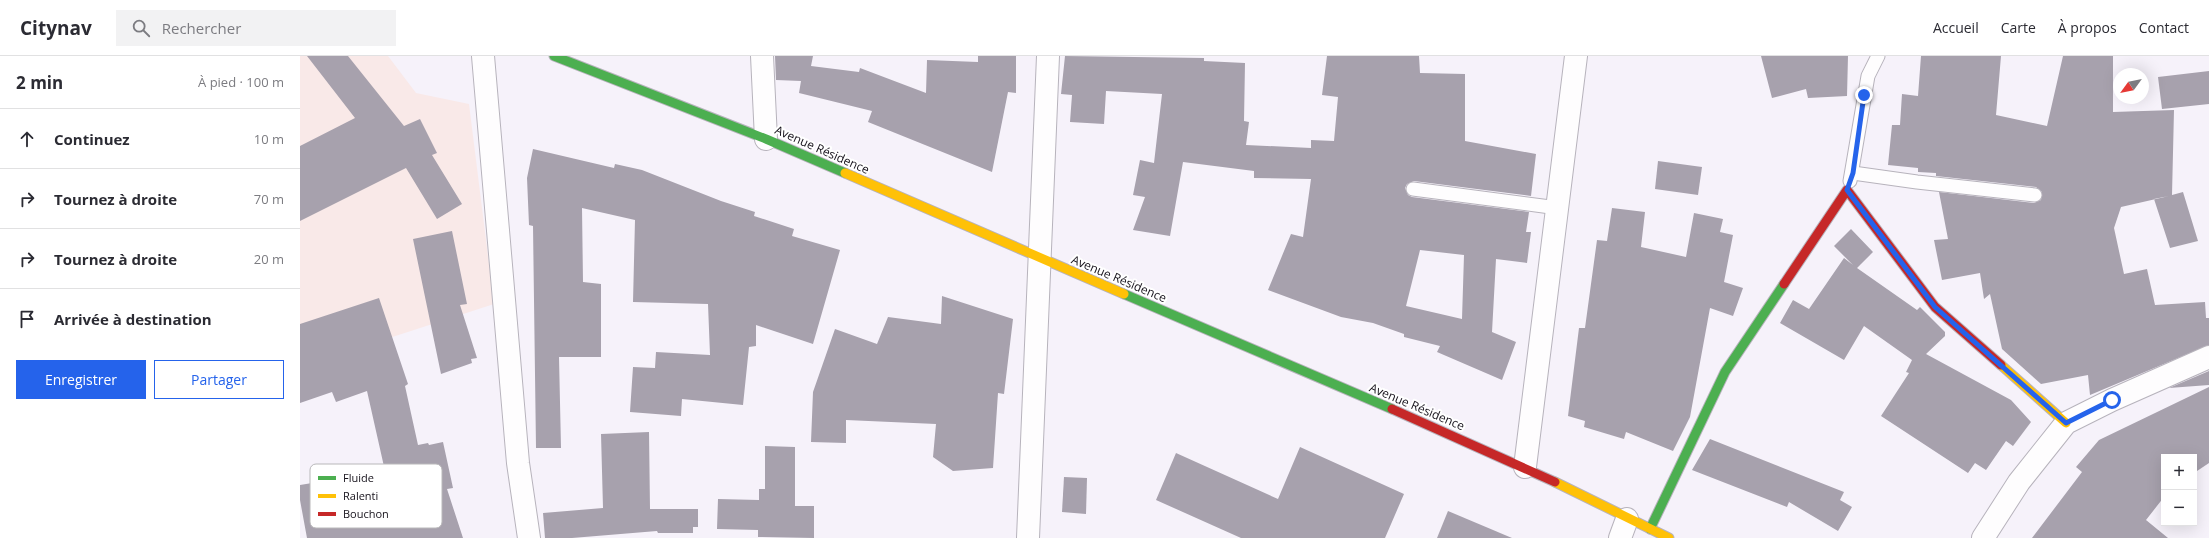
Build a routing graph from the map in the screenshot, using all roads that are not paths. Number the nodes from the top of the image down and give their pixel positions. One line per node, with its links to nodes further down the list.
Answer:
1 (484, 56): 19 (street)
2 (554, 56): 7 (main road, Avenue Résidence)
3 (762, 56): 7 (street)
4 (1048, 56): 13 (street)
5 (1576, 56): 12 (street)
6 (1878, 56): 8 (lane)
7 (766, 139): 13 (main road, Avenue Résidence)
8 (1853, 173): 10 (lane); 11 (lane)
9 (1413, 189): 12 (lane)
10 (1847, 190): 15 (main road); 18 (main road)
11 (2035, 195)
12 (1558, 208): 16 (street)
13 (1039, 258): 16 (main road, Avenue Résidence); 20 (street)
14 (2209, 357): 15 (street)
15 (2066, 423): 22 (street)
16 (1525, 467): 17 (main road, Avenue Résidence)
17 (1624, 528): 18 (main road, Avenue Résidence)
18 (1650, 529): 21 (main road, Avenue Résidence)
19 (529, 538)
20 (1028, 538)
21 (1669, 538)
22 (1983, 538)

